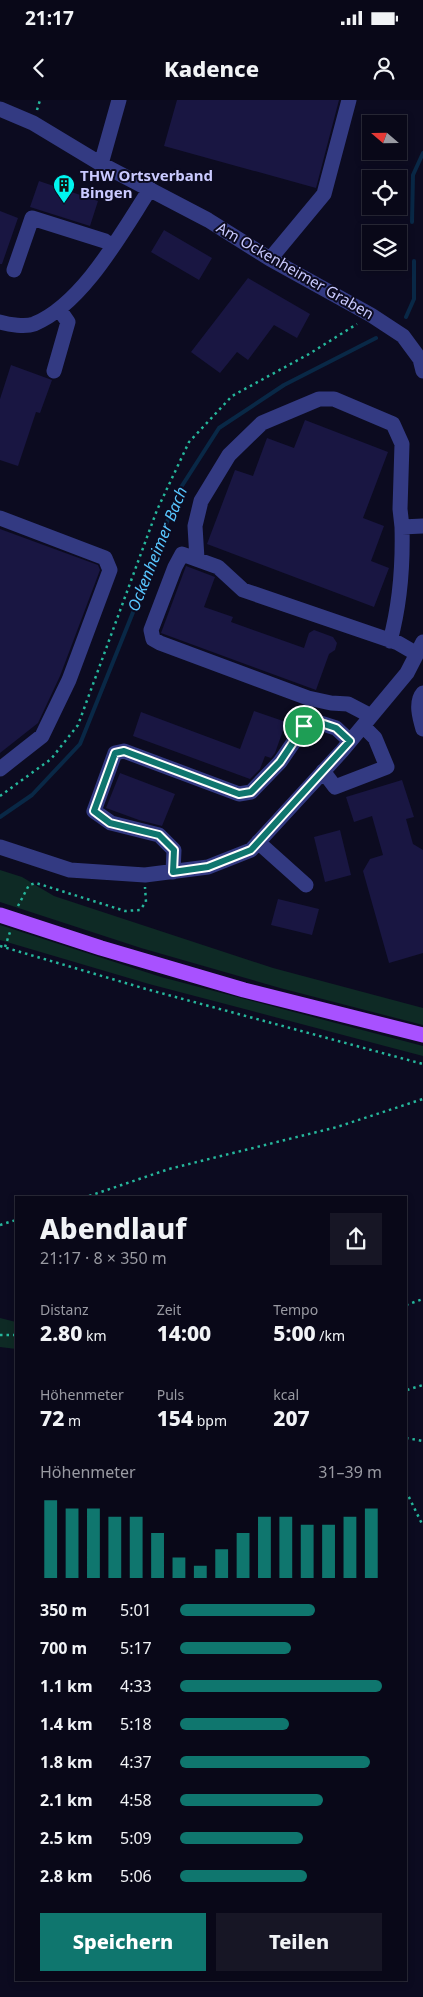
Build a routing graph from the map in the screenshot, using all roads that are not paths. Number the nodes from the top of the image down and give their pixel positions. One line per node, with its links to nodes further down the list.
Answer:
1 (119, 100): 4 (street)
2 (349, 100): 7 (street)
3 (0, 109): 4 (street, Am Ockenheimer Graben)
4 (101, 164): 5 (street, Am Ockenheimer Graben)
5 (150, 189): 6 (street); 7 (street, Am Ockenheimer Graben)
6 (113, 246): 8 (street); 9 (street)
7 (270, 258): 12 (street, Am Ockenheimer Graben)
8 (14, 270)
9 (59, 309): 10 (street); 11 (street)
10 (0, 322)
11 (54, 371)
12 (423, 371)
13 (0, 518): 24 (street)
14 (423, 526): 15 (street)
15 (402, 527): 16 (street); 17 (street)
16 (197, 559): 17 (street); 21 (street)
17 (390, 641): 18 (street)
18 (420, 648): 19 (street)
19 (398, 684): 20 (street); 21 (street)
20 (422, 694): 22 (street)
21 (367, 721): 23 (street); 25 (street)
22 (423, 729)
23 (350, 741): 25 (street); 28 (street)
24 (0, 769)
25 (323, 771): 26 (street)
26 (258, 842): 28 (street); 29 (street)
27 (0, 847): 28 (street)
28 (173, 872)
29 (306, 885)
30 (0, 915): 31 (main road)
31 (423, 1035)

